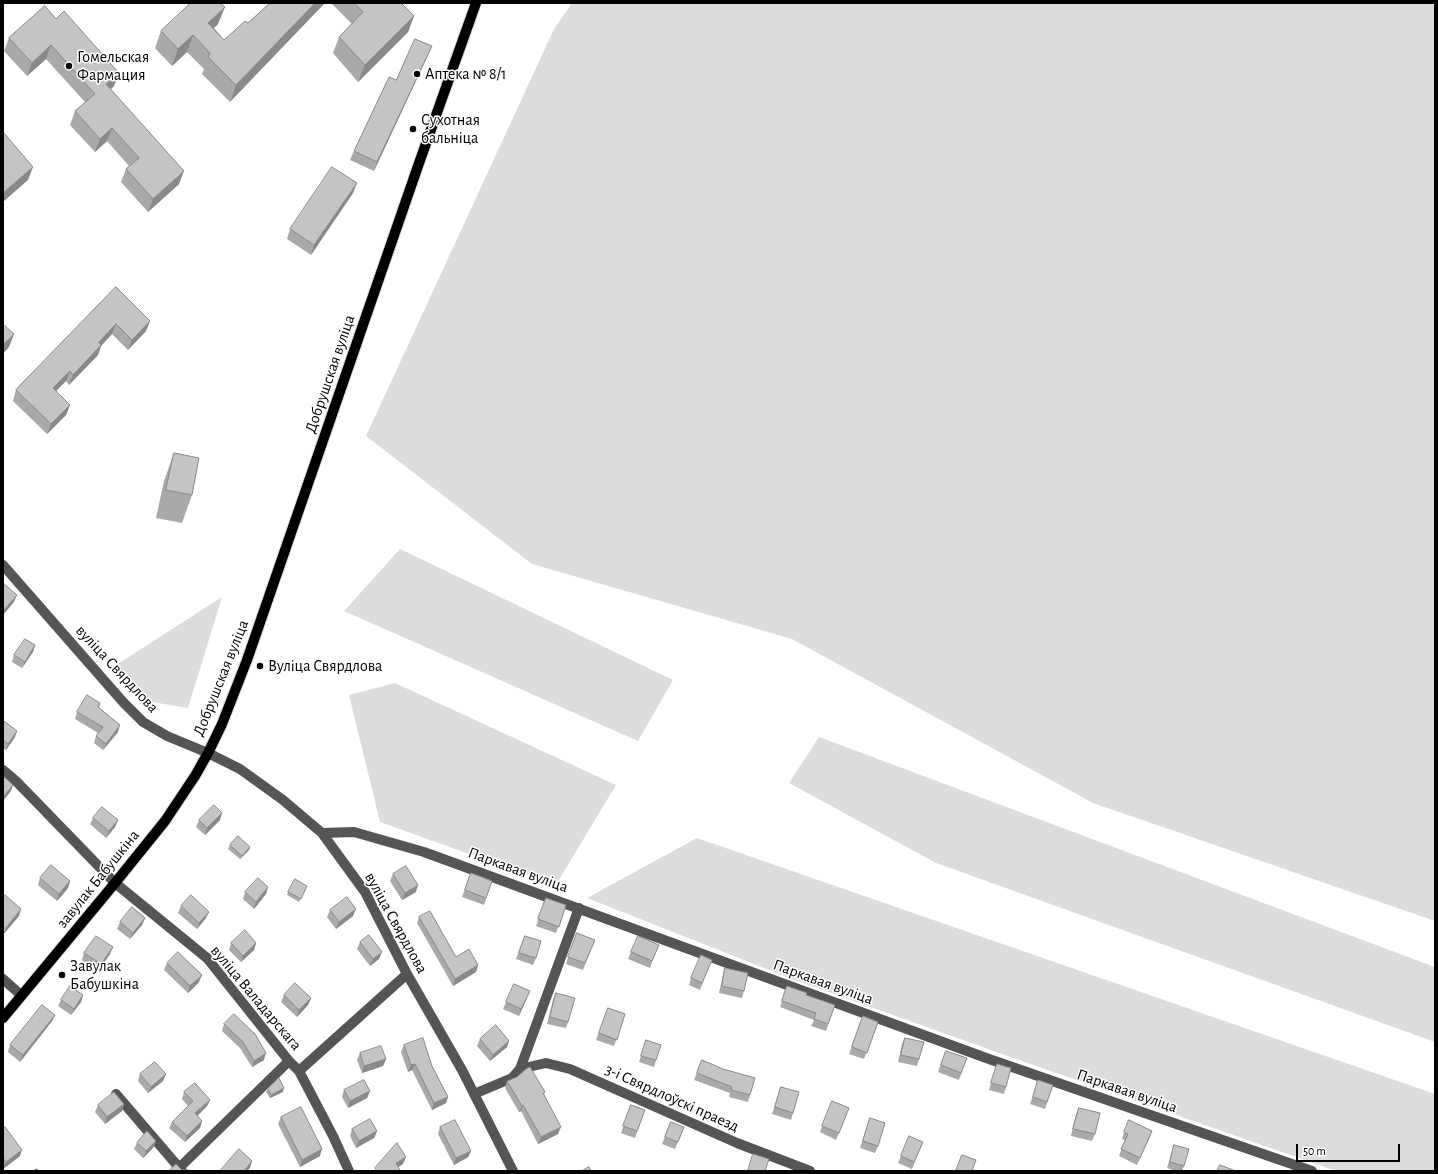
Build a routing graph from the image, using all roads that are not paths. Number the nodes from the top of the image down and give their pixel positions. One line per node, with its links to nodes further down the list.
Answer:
1 (476, 3): 3 (main road, Добрушская вуліца)
2 (3, 565): 3 (street, вуліца Свярдлова)
3 (208, 753): 5 (street, вуліца Свярдлова); 6 (main road, завулак Бабушкіна)
4 (3, 770): 6 (street, вуліца Валадарскага)
5 (322, 833): 7 (street, Паркавая вуліца); 8 (street, вуліца Свярдлова)
6 (116, 883): 10 (main road, завулак Бабушкіна); 12 (street, вуліца Валадарскага)
7 (579, 908): 13 (street); 21 (street, Паркавая вуліца)
8 (407, 974): 14 (street); 16 (street, вуліца Свярдлова)
9 (3, 979): 10 (street)
10 (22, 995): 11 (main road, завулак Бабушкіна)
11 (3, 1018)
12 (289, 1061): 14 (street, вуліца Валадарскага); 17 (street)
13 (520, 1069): 16 (street); 20 (street, 3-і Свярдлоўскі праезд)
14 (299, 1071): 18 (street, вуліца Валадарскага)
15 (116, 1094): 17 (street)
16 (474, 1094): 19 (street, вуліца Свярдлова)
17 (180, 1169)
18 (349, 1171)
19 (513, 1171)
20 (810, 1171)
21 (1312, 1171)

